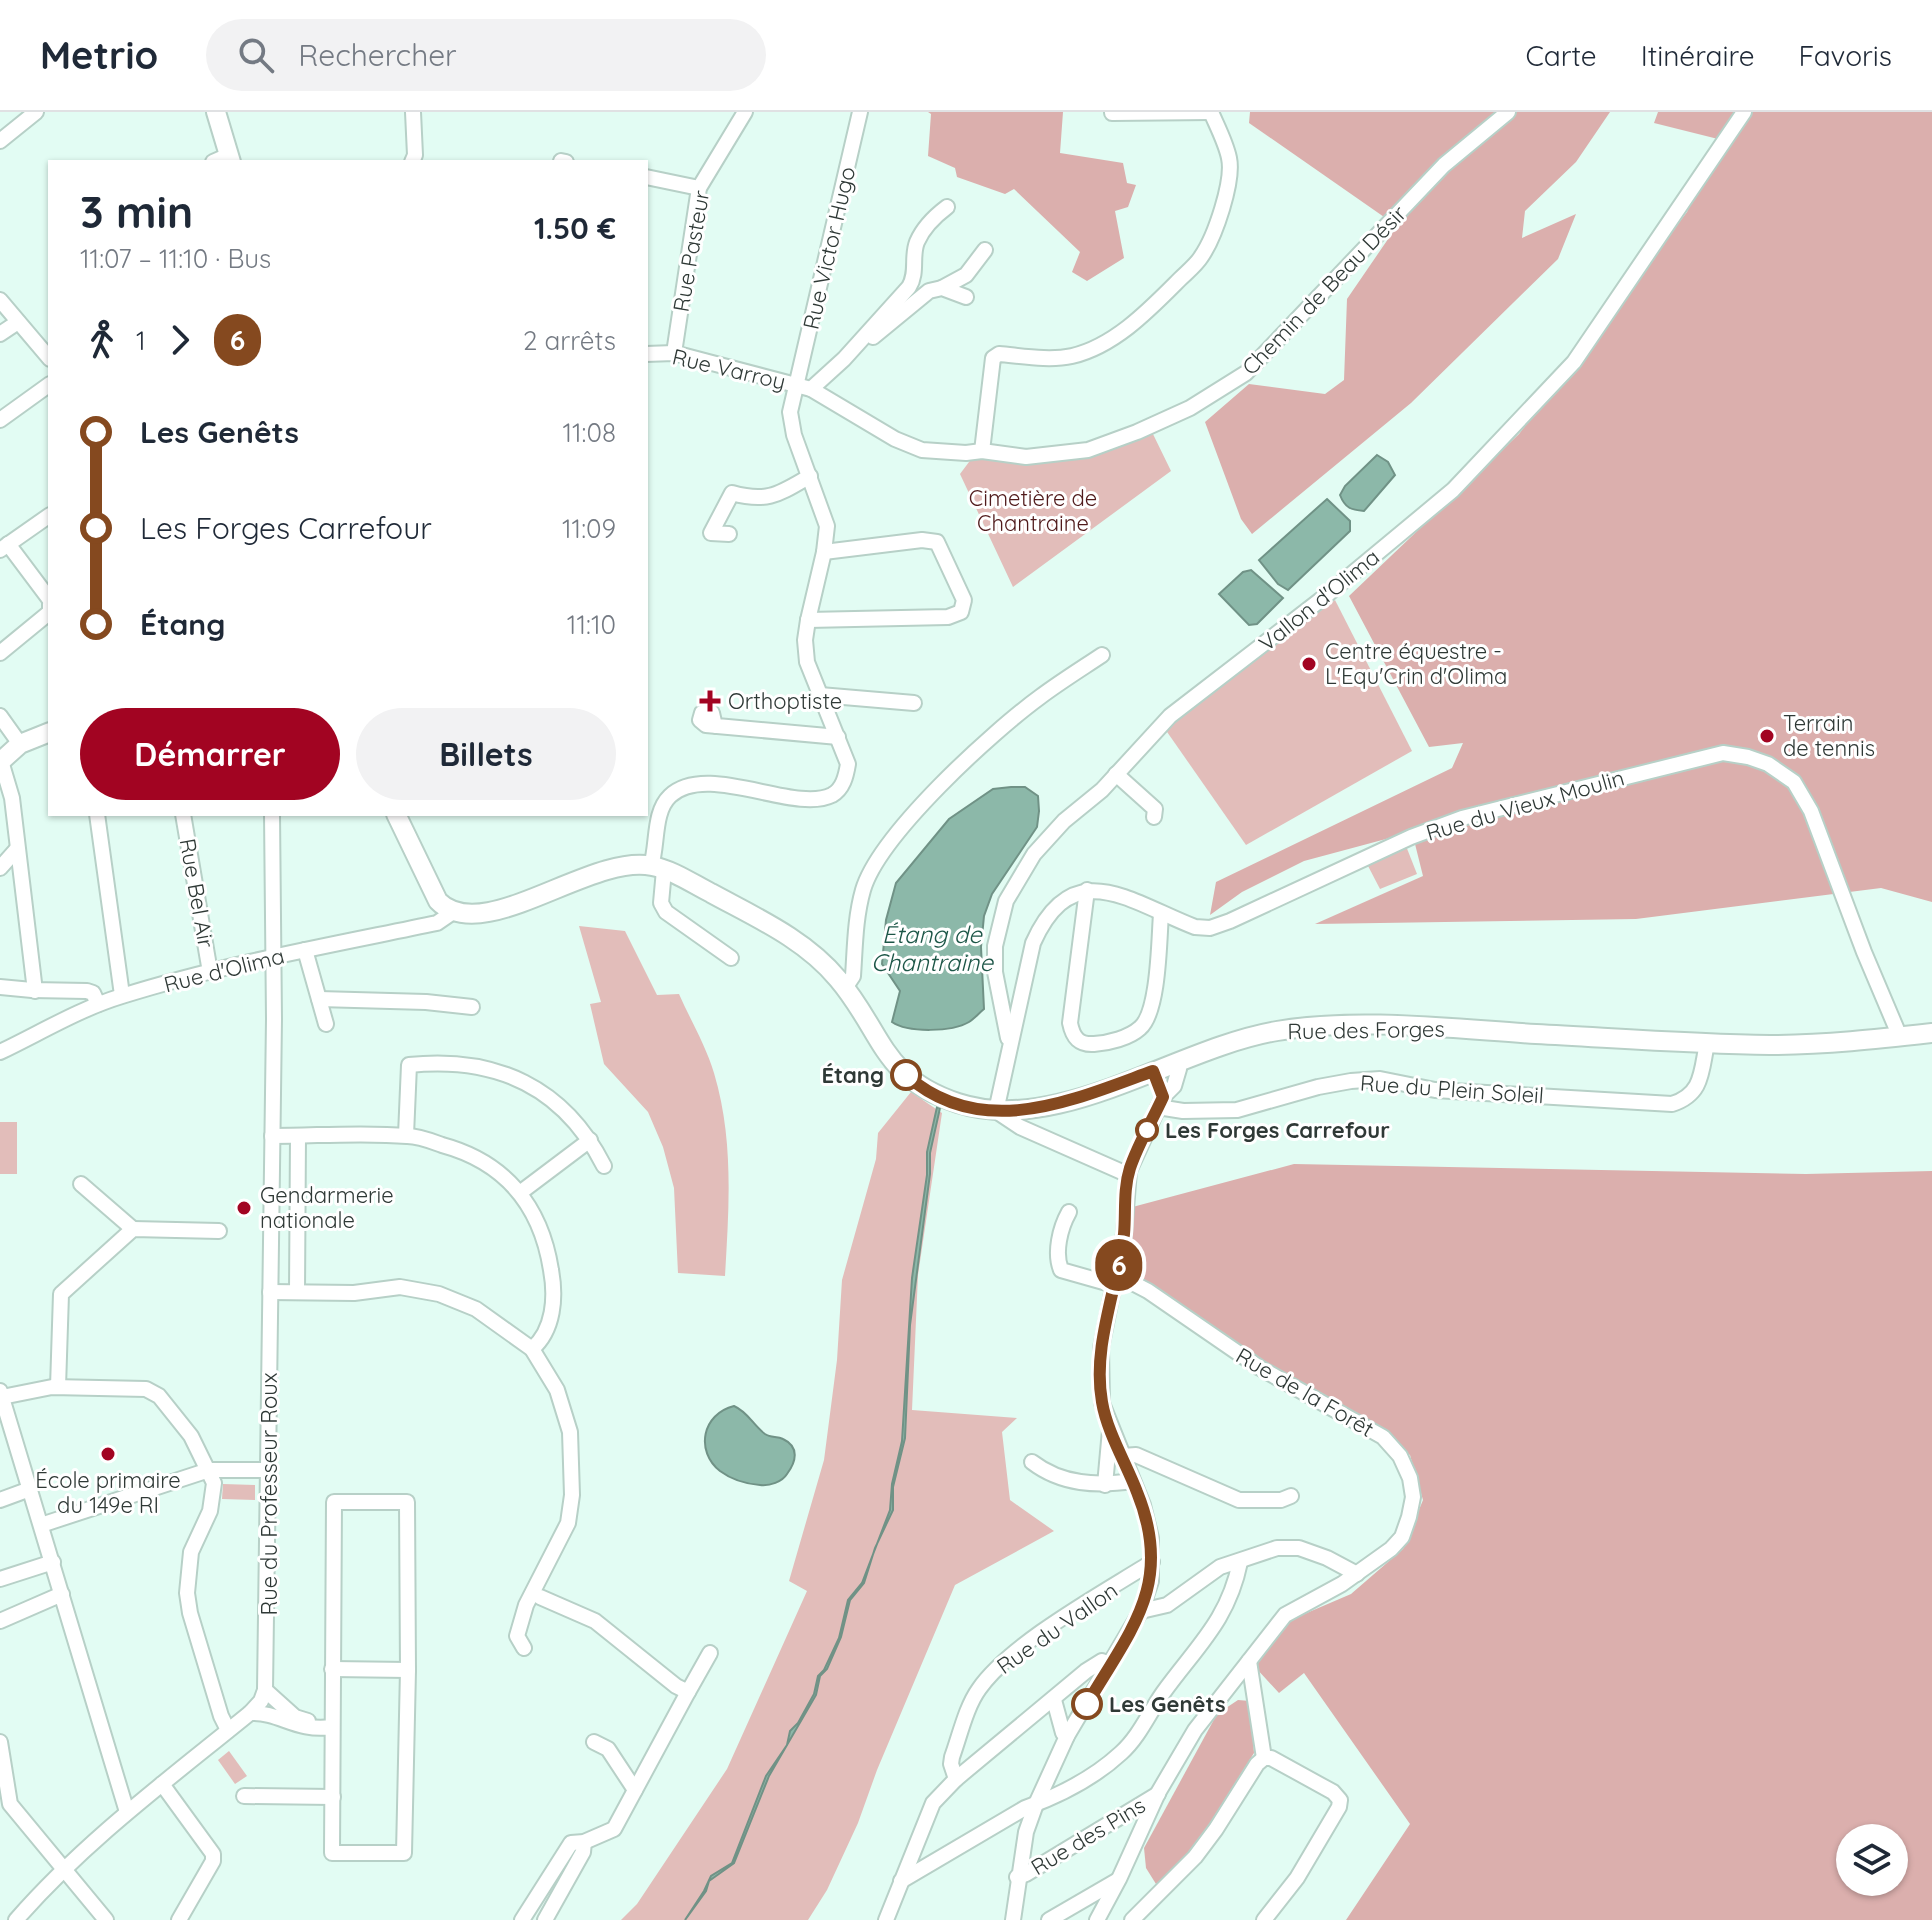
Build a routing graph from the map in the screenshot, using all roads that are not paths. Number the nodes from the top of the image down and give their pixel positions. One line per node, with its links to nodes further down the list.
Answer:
1 (36, 112): 10 (street)
2 (216, 112): 11 (main road)
3 (413, 112): 12 (street)
4 (745, 112): 14 (street, Rue Pasteur)
5 (860, 112): 27 (street, Rue Victor Hugo)
6 (1211, 112): 9 (street); 29 (street)
7 (1508, 112): 30 (street, Chemin de Beau Désir)
8 (1744, 112): 49 (street, Vallon d'Olima)
9 (1112, 113)
10 (0, 141)
11 (224, 160)
12 (413, 160)
13 (648, 177): 14 (street)
14 (699, 188): 22 (street, Rue Pasteur)
15 (947, 207): 25 (street, Rue Varroy)
16 (985, 250): 17 (street, Rue Varroy)
17 (942, 288): 18 (street); 25 (street, Rue Varroy)
18 (966, 297)
19 (0, 300): 20 (street)
20 (18, 322): 21 (street); 24 (street)
21 (0, 334)
22 (674, 353): 23 (street, Rue Varroy); 27 (street, Rue Varroy)
23 (648, 354)
24 (48, 357)
25 (844, 359): 27 (street, Rue Varroy)
26 (48, 385): 28 (street)
27 (804, 387): 29 (street, Rue Varroy); 31 (street, Rue Victor Hugo)
28 (0, 420)
29 (982, 451): 30 (street, Rue Varroy)
30 (1026, 457)
31 (810, 476): 33 (street); 35 (street, Rue Victor Hugo)
32 (48, 516): 34 (street)
33 (729, 534)
34 (4, 547): 36 (street)
35 (824, 552): 38 (street, Rue Victor Hugo); 38 (street)
36 (48, 600)
37 (48, 614): 39 (street)
38 (808, 620): 41 (street, Rue Victor Hugo)
39 (0, 653)
40 (1102, 655): 66 (street)
41 (820, 695): 42 (street); 46 (street, Rue Victor Hugo)
42 (914, 703)
43 (0, 716): 47 (street)
44 (715, 726): 46 (street)
45 (48, 733): 47 (main road)
46 (838, 737): 57 (street, Rue Victor Hugo)
47 (20, 744): 48 (main road)
48 (1, 761): 55 (street)
49 (1116, 774): 54 (street); 76 (street, Vallon d'Olima)
50 (97, 816): 68 (street)
51 (183, 816): 64 (street, Rue Bel Air)
52 (272, 816): 62 (street, Rue du Professeur Roux)
53 (397, 816): 59 (main road)
54 (1154, 817)
55 (17, 849): 56 (street); 67 (street)
56 (0, 868)
57 (658, 868): 59 (main road, Rue des Forges); 63 (street); 66 (main road, Rue des Forges)
58 (1087, 890): 60 (street, Rue du Vieux Moulin); 60 (street); 76 (street)
59 (453, 912): 61 (street, Rue d'Olima)
60 (1161, 914): 74 (street, Rue du Vieux Moulin)
61 (305, 950): 62 (street, Rue d'Olima); 69 (street)
62 (273, 957): 64 (street, Rue d'Olima); 83 (street, Rue du Professeur Roux)
63 (731, 958)
64 (210, 972): 68 (street, Rue d'Olima)
65 (0, 987): 67 (street)
66 (845, 988): 81 (main road, Rue des Forges)
67 (35, 991): 70 (street)
68 (122, 995): 70 (street, Rue d'Olima)
69 (319, 999): 71 (street); 72 (street)
70 (98, 1004): 77 (street, Rue d'Olima)
71 (472, 1007)
72 (326, 1024)
73 (1932, 1033): 74 (main road, Rue des Forges)
74 (1900, 1037): 75 (main road, Rue des Forges)
75 (1707, 1043): 78 (main road, Rue des Forges); 80 (street, Rue du Plein Soleil)
76 (1010, 1047): 81 (street, Vallon d'Olima)
77 (0, 1052)
78 (1178, 1062): 79 (main road, Rue des Forges); 80 (street)
79 (1153, 1071): 80 (street); 81 (main road, Rue des Forges)
80 (1161, 1102): 87 (street)
81 (996, 1111): 87 (street)
82 (406, 1135): 84 (street); 85 (street); 89 (street)
83 (272, 1136): 84 (street); 94 (street, Rue du Professeur Roux)
84 (298, 1136): 95 (street)
85 (590, 1140): 86 (street); 89 (street)
86 (604, 1166)
87 (1129, 1171): 93 (street)
88 (81, 1184): 91 (street)
89 (521, 1192): 96 (street)
90 (1069, 1212): 93 (street, Rue de la Forêt)
91 (133, 1229): 92 (street); 97 (street)
92 (219, 1231)
93 (1116, 1280): 99 (street); 113 (street, Rue de la Forêt)
94 (270, 1292): 95 (street); 103 (street, Rue du Professeur Roux)
95 (297, 1292): 96 (street)
96 (532, 1349): 119 (street)
97 (58, 1387): 98 (street); 102 (street)
98 (1, 1393): 106 (street)
99 (1111, 1427): 100 (street); 105 (street)
100 (1123, 1456): 104 (street); 107 (street)
101 (1032, 1462): 105 (street)
102 (209, 1470): 103 (street); 109 (street); 130 (street)
103 (269, 1470): 125 (street, Rue du Professeur Roux)
104 (1133, 1481): 105 (street); 111 (street)
105 (1105, 1485)
106 (30, 1489): 108 (street); 109 (street)
107 (1291, 1496)
108 (0, 1500)
109 (41, 1525): 110 (street)
110 (53, 1562): 114 (street); 115 (street)
111 (1152, 1562): 117 (street); 135 (street, Rue du Vallon)
112 (1240, 1562): 113 (street); 117 (street); 141 (street)
113 (1357, 1574): 121 (street, Rue de la Forêt)
114 (0, 1579)
115 (62, 1594): 118 (street); 142 (street)
116 (540, 1597): 126 (street)
117 (1141, 1611): 122 (street)
118 (0, 1621)
119 (524, 1648)
120 (710, 1653): 126 (street)
121 (1249, 1661): 134 (street); 138 (street, Rue de la Forêt)
122 (1110, 1665): 127 (street); 131 (street)
123 (332, 1669): 124 (street); 124 (street); 129 (street)
124 (408, 1670): 140 (street)
125 (265, 1690): 128 (street); 129 (street)
126 (688, 1692): 137 (street)
127 (1054, 1700): 131 (street); 135 (street)
128 (250, 1713): 129 (street); 130 (street)
129 (332, 1727): 140 (street)
130 (228, 1730): 136 (street)
131 (1067, 1736): 141 (street)
132 (0, 1742): 144 (street)
133 (594, 1742): 137 (street)
134 (1264, 1758): 157 (street); 158 (street)
135 (956, 1779): 147 (street)
136 (162, 1784): 142 (street); 150 (street)
137 (635, 1790): 143 (street)
138 (1158, 1793): 145 (street, Rue des Pins); 146 (street, Rue de la Forêt)
139 (244, 1796): 140 (street)
140 (333, 1797)
141 (1036, 1804): 145 (street); 147 (street)
142 (127, 1812): 144 (street)
143 (584, 1842): 151 (street); 152 (street)
144 (63, 1869): 148 (street); 149 (street)
145 (1017, 1877): 154 (street)
146 (1119, 1879): 155 (street); 156 (street, Rue de la Forêt)
147 (901, 1881): 153 (street)
148 (16, 1920)
149 (106, 1920)
150 (179, 1920)
151 (522, 1920)
152 (545, 1920)
153 (886, 1920)
154 (1013, 1920)
155 (1049, 1920)
156 (1097, 1920)
157 (1132, 1920)
158 (1264, 1920)

